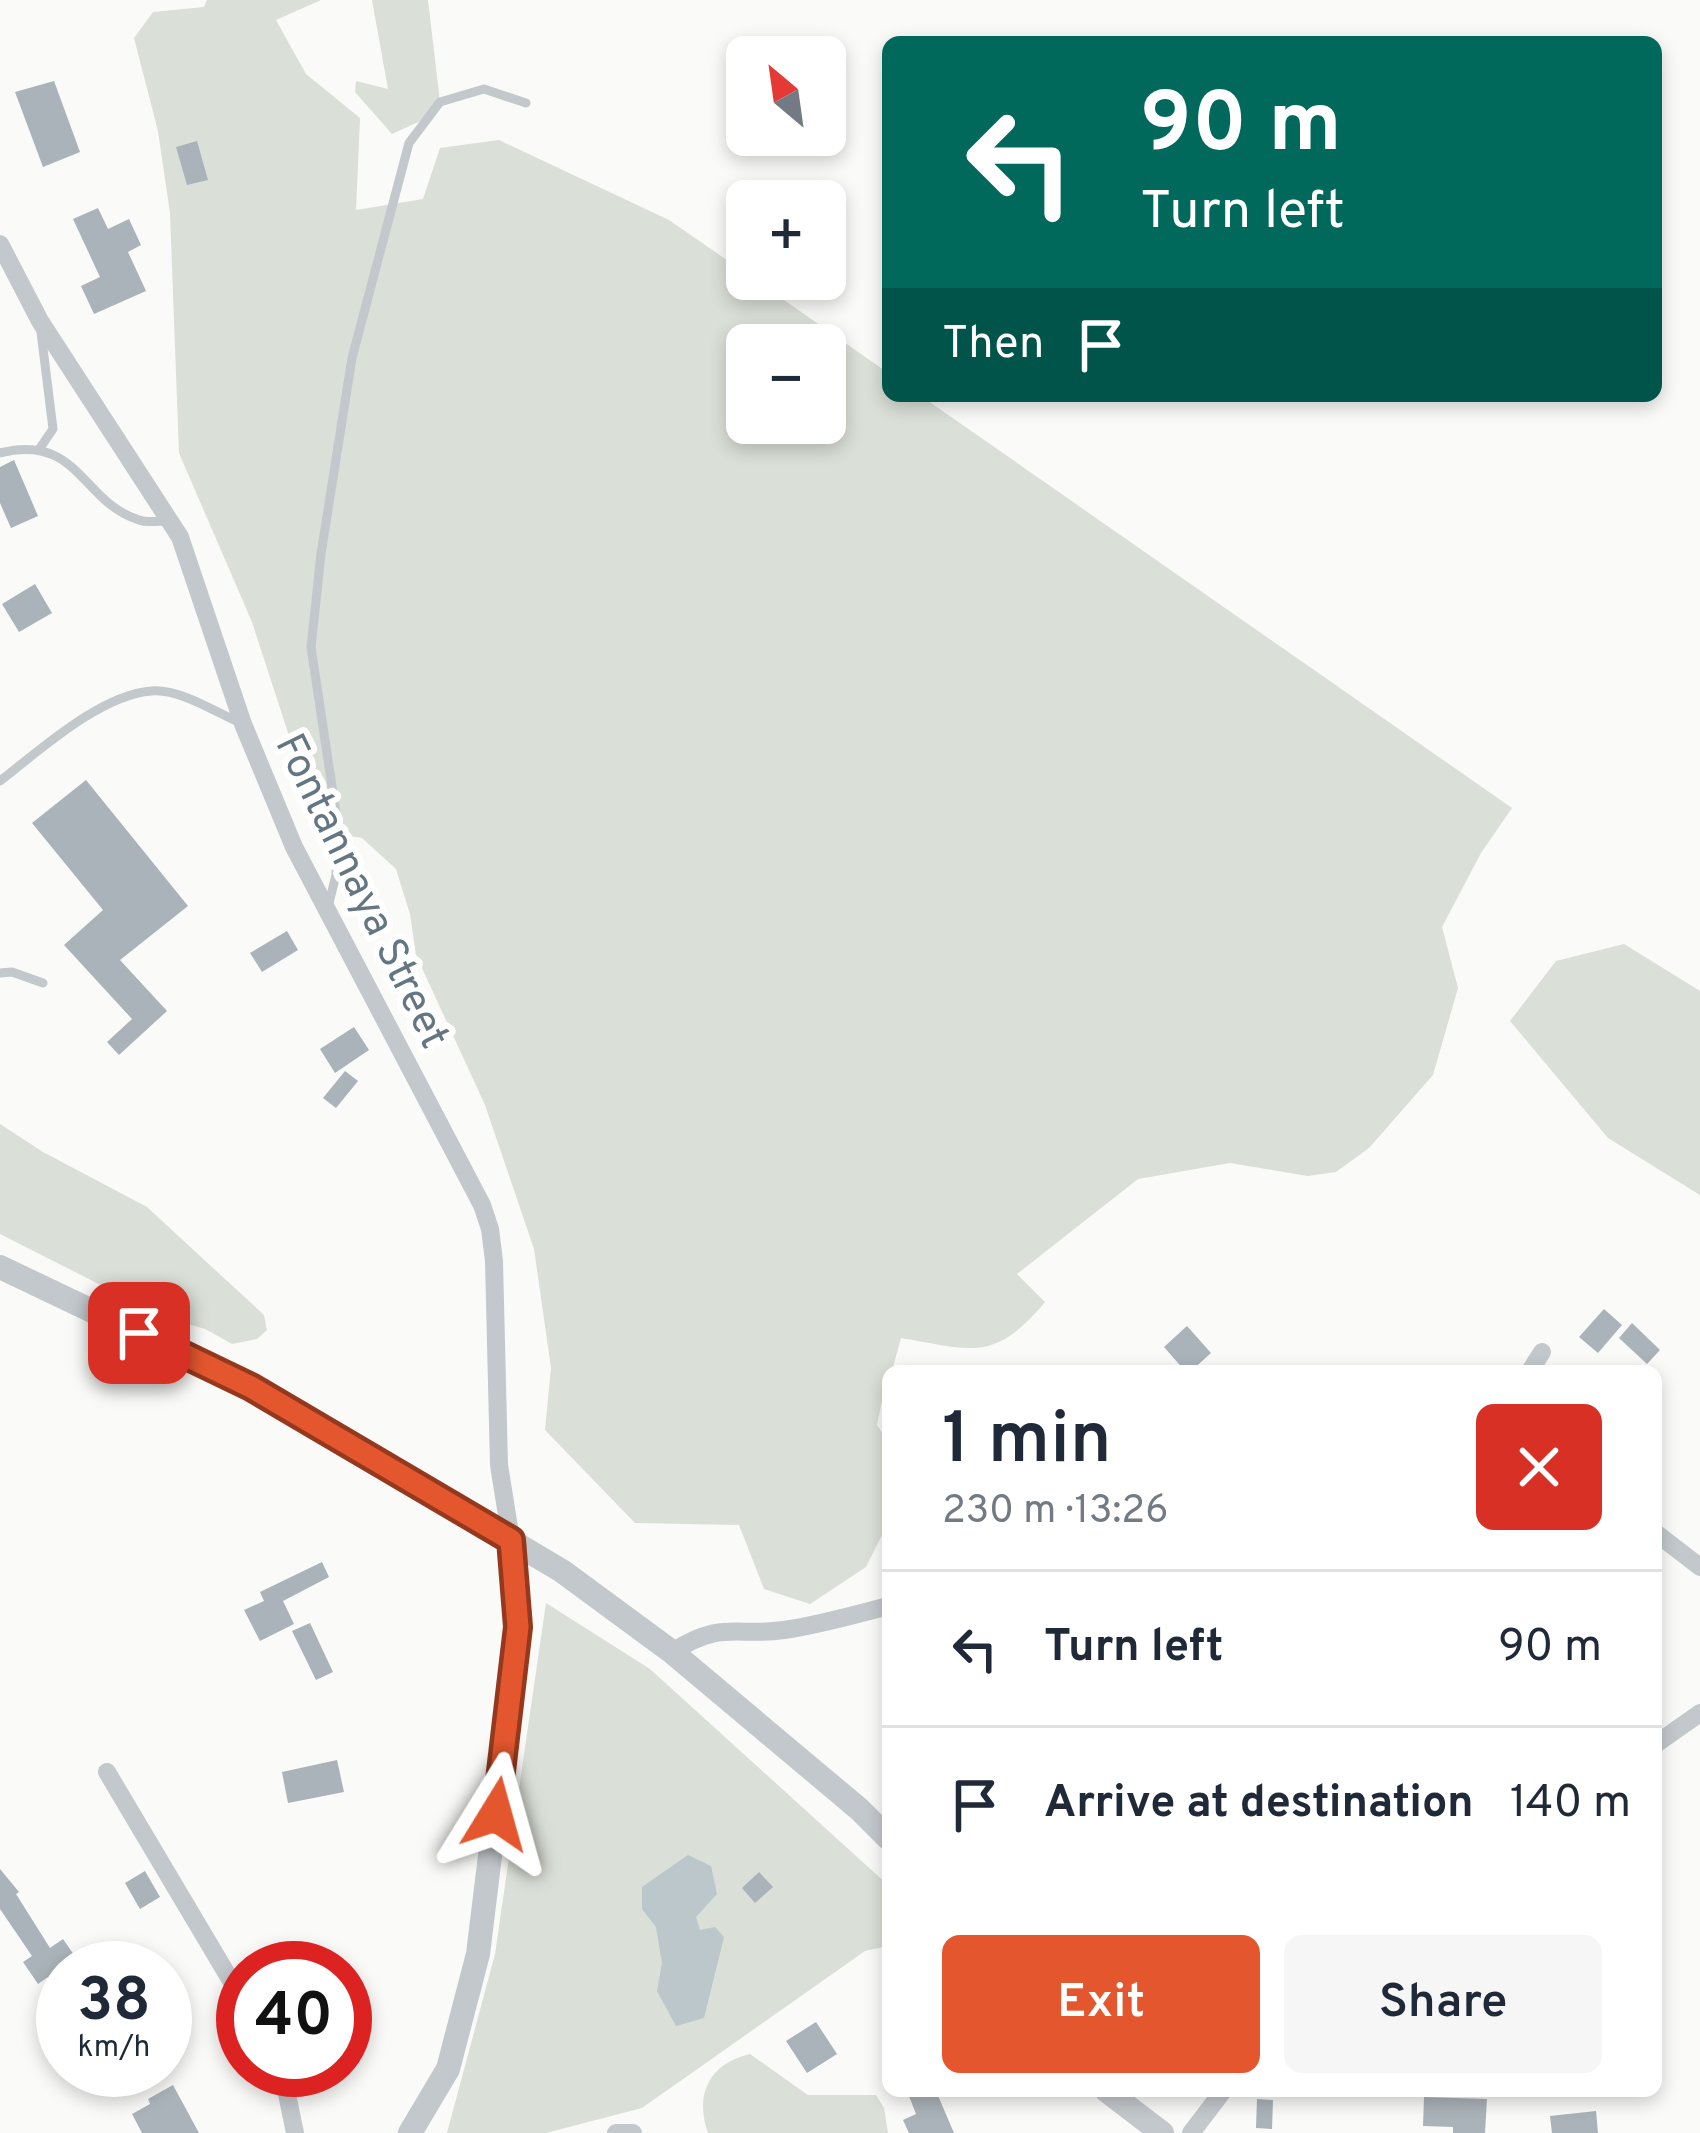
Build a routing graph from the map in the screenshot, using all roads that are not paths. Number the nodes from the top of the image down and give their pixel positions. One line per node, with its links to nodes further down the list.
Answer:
1 (526, 103): 9 (lane)
2 (0, 244): 3 (street, Fontannaya Street)
3 (40, 321): 4 (lane); 6 (street, Fontannaya Street)
4 (40, 448): 5 (lane); 6 (lane)
5 (0, 453)
6 (168, 521): 7 (street, Fontannaya Street)
7 (243, 724): 8 (lane); 9 (street, Fontannaya Street)
8 (0, 781)
9 (327, 908): 16 (street, Fontannaya Street)
10 (0, 973): 11 (lane)
11 (43, 983)
12 (0, 1267): 16 (street)
13 (1542, 1352): 14 (street)
14 (1534, 1365)
15 (1662, 1538): 17 (street)
16 (511, 1540): 19 (street); 29 (street)
17 (1700, 1568)
18 (882, 1607): 19 (street)
19 (673, 1652): 23 (street)
20 (1700, 1712): 21 (street)
21 (1662, 1740)
22 (106, 1772): 24 (street)
23 (882, 1832)
24 (216, 1956)
25 (288, 2097): 28 (street)
26 (1115, 2097): 32 (street)
27 (1218, 2097): 33 (street)
28 (295, 2133)
29 (410, 2133)
30 (616, 2133): 31 (street)
31 (633, 2133)
32 (1162, 2133)
33 (1191, 2133)

